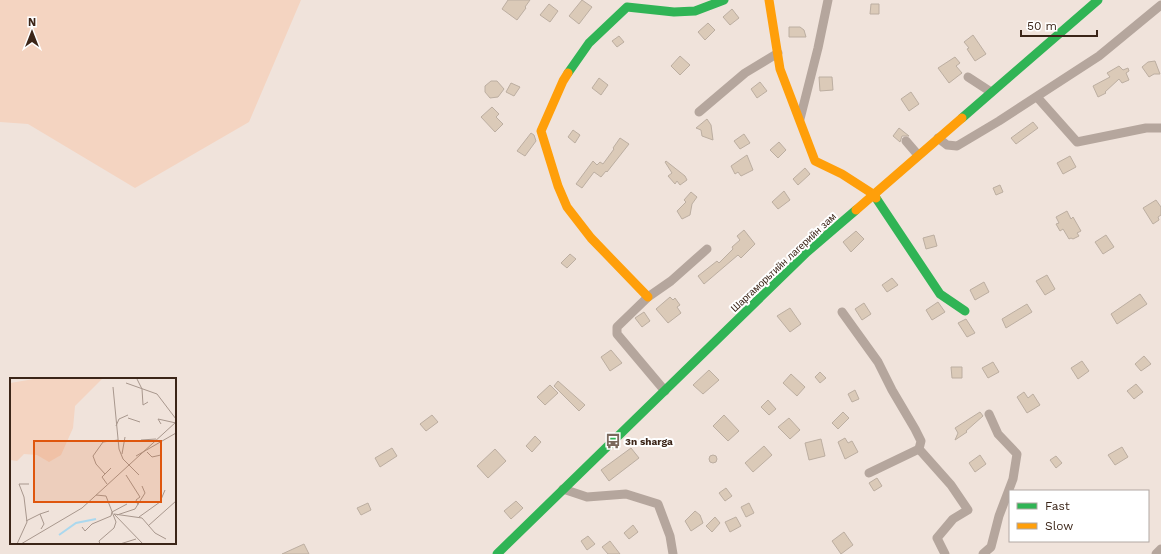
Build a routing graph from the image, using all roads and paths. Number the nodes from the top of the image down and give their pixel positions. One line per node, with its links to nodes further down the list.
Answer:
1 (724, 0): 18 (street)
2 (768, 0): 6 (street)
3 (828, 0): 11 (street)
4 (1098, 0): 8 (street, Шаргаморьтийн лагерийн зам)
5 (1161, 5): 9 (street)
6 (778, 53): 10 (street); 11 (street)
7 (968, 77): 8 (street)
8 (991, 92): 13 (street, Шаргаморьтийн лагерийн зам)
9 (1037, 97): 12 (street); 13 (street)
10 (698, 112)
11 (800, 119): 16 (street)
12 (1161, 128)
13 (938, 138): 15 (street, Шаргаморьтийн лагерийн зам)
14 (906, 141): 15 (street)
15 (918, 155): 16 (street, Шаргаморьтийн лагерийн зам)
16 (873, 194): 19 (street); 21 (street, Шаргаморьтийн лагерийн зам)
17 (707, 249): 18 (street)
18 (648, 297): 21 (street)
19 (965, 311)
20 (842, 312): 23 (street)
21 (665, 391): 25 (street, Шаргаморьтийн лагерийн зам)
22 (989, 414): 30 (street)
23 (919, 449): 24 (street); 29 (street)
24 (869, 473)
25 (563, 489): 27 (street, Шаргаморьтийн лагерийн зам); 28 (street)
26 (1161, 549): 31 (street)
27 (497, 554)
28 (673, 554)
29 (945, 554)
30 (983, 554)
31 (1156, 554)

